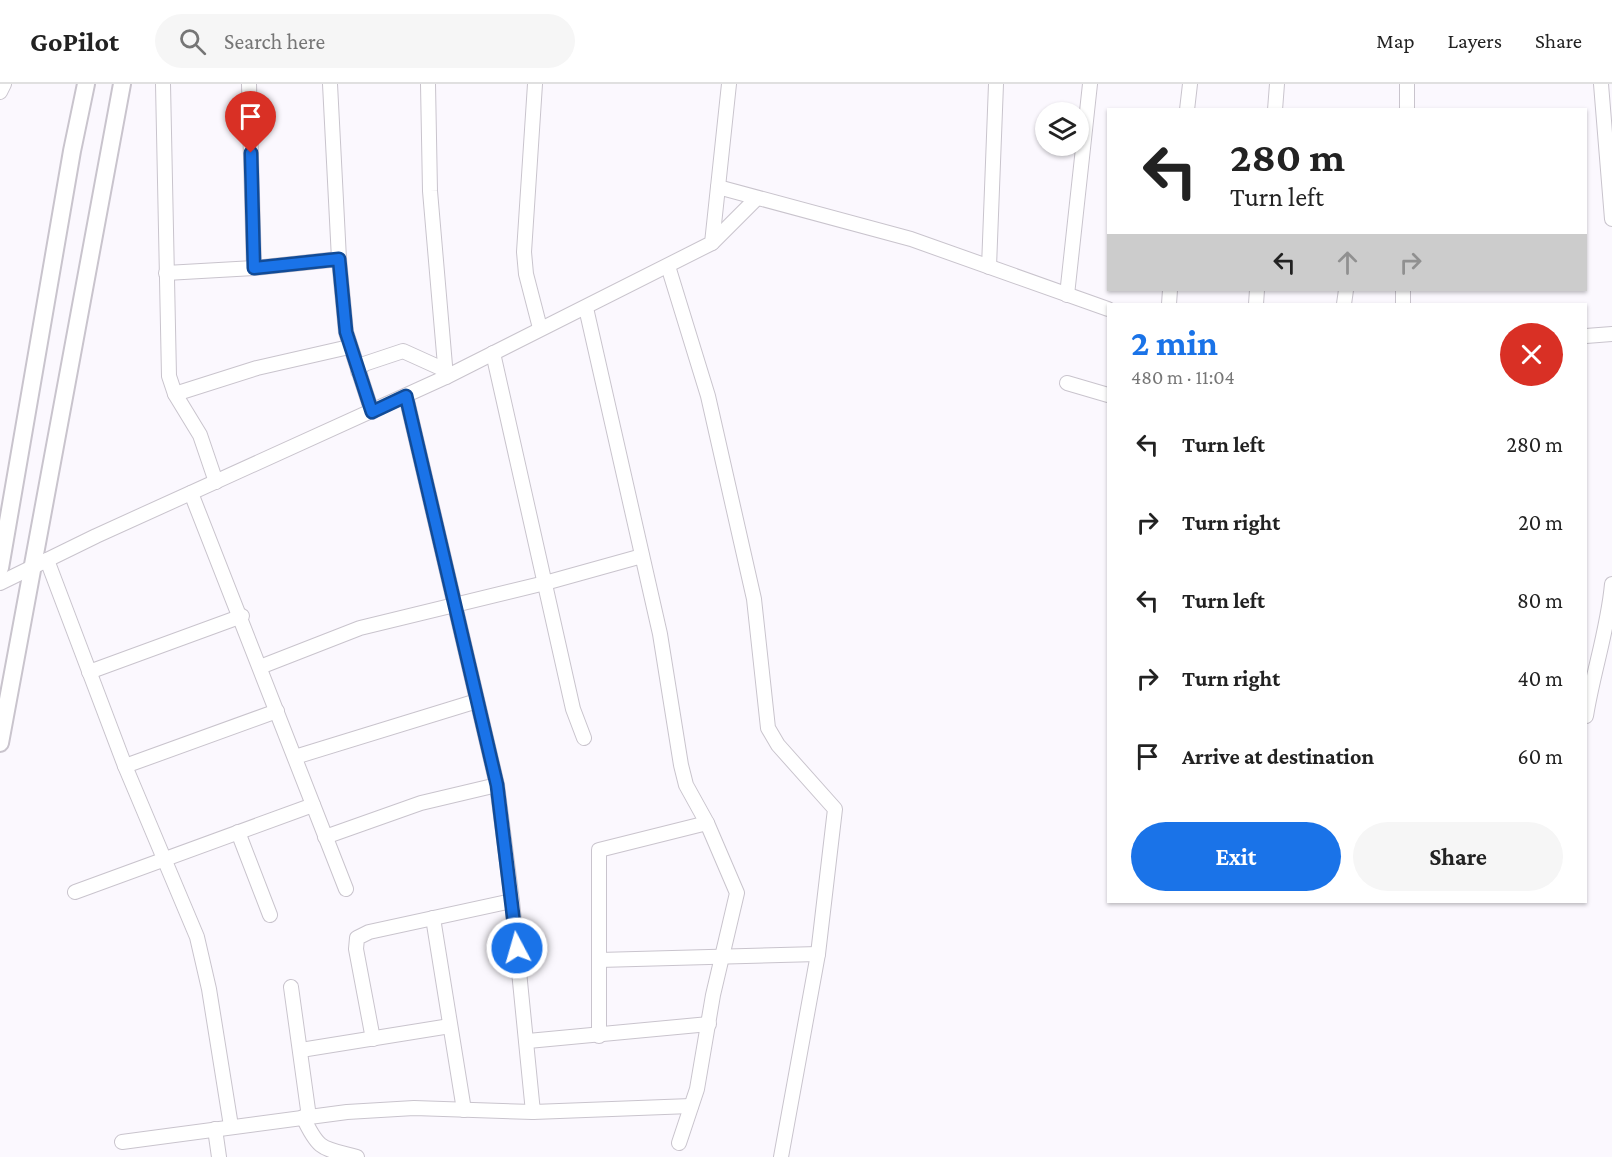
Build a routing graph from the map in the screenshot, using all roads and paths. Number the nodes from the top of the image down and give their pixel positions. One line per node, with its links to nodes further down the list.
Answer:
1 (4, 84): 16 (street)
2 (86, 84): 48 (main road)
3 (122, 84): 47 (main road)
4 (163, 84): 28 (street)
5 (249, 84): 27 (street)
6 (330, 84): 24 (street)
7 (429, 84): 38 (street)
8 (535, 84): 32 (street)
9 (729, 84): 20 (street)
10 (996, 84): 26 (street)
11 (1090, 84): 29 (street)
12 (1190, 84): 17 (street)
13 (1277, 84): 18 (street)
14 (1407, 84): 19 (street)
15 (1601, 84): 22 (street)
16 (0, 92)
17 (1187, 108)
18 (1275, 108)
19 (1407, 108)
20 (718, 187): 21 (street); 23 (street)
21 (757, 198): 23 (street); 26 (street)
22 (1612, 219)
23 (712, 243): 25 (street)
24 (339, 259): 27 (street); 35 (street)
25 (668, 266): 30 (street); 74 (street)
26 (989, 267): 29 (street)
27 (254, 268): 28 (street)
28 (166, 273): 40 (street)
29 (1067, 295): 31 (street)
30 (586, 308): 32 (street); 46 (street)
31 (1107, 309)
32 (540, 328): 36 (street)
33 (1612, 334): 34 (street)
34 (1587, 336)
35 (350, 347): 37 (street); 40 (street)
36 (493, 353): 38 (street); 50 (street)
37 (358, 371): 38 (street); 43 (street)
38 (446, 373): 42 (street)
39 (1067, 383): 41 (street)
40 (175, 394): 44 (street)
41 (1107, 395)
42 (406, 396): 43 (street); 52 (street)
43 (372, 412): 44 (street)
44 (216, 482): 45 (street)
45 (191, 493): 47 (street); 53 (street)
46 (642, 556): 50 (street); 65 (street)
47 (39, 564): 49 (street); 55 (street); 60 (main road)
48 (0, 568)
49 (0, 583)
50 (545, 583): 52 (street); 59 (street)
51 (1612, 584): 57 (street)
52 (455, 606): 54 (street); 56 (street)
53 (242, 616): 54 (street); 55 (street)
54 (260, 667): 58 (street)
55 (89, 672): 62 (street)
56 (477, 701): 61 (street); 63 (street)
57 (1587, 710)
58 (277, 711): 61 (street); 62 (street)
59 (584, 738)
60 (0, 743)
61 (295, 757): 64 (street)
62 (125, 766): 68 (street)
63 (497, 785): 67 (street); 71 (street)
64 (313, 805): 66 (street); 67 (street)
65 (707, 823): 75 (street); 76 (street)
66 (238, 832): 68 (street); 72 (street)
67 (325, 837): 69 (street)
68 (162, 859): 70 (street); 88 (street)
69 (346, 889)
70 (75, 892)
71 (512, 901): 73 (street); 82 (street)
72 (270, 915)
73 (433, 918): 79 (street); 81 (street)
74 (818, 954): 75 (street); 94 (street)
75 (722, 957): 76 (street); 78 (street)
76 (599, 960): 80 (street)
77 (291, 987): 83 (street)
78 (709, 1024): 80 (street); 84 (street)
79 (450, 1026): 81 (street); 85 (street)
80 (599, 1036): 82 (street)
81 (373, 1039): 83 (street)
82 (528, 1041): 86 (street)
83 (301, 1050): 87 (street)
84 (691, 1106): 86 (street); 91 (street)
85 (464, 1110): 86 (street); 87 (street)
86 (533, 1112)
87 (306, 1117): 88 (street); 93 (street)
88 (231, 1126): 89 (street)
89 (215, 1129): 90 (street); 92 (street)
90 (122, 1142)
91 (679, 1143)
92 (219, 1157)
93 (357, 1157)
94 (781, 1157)

